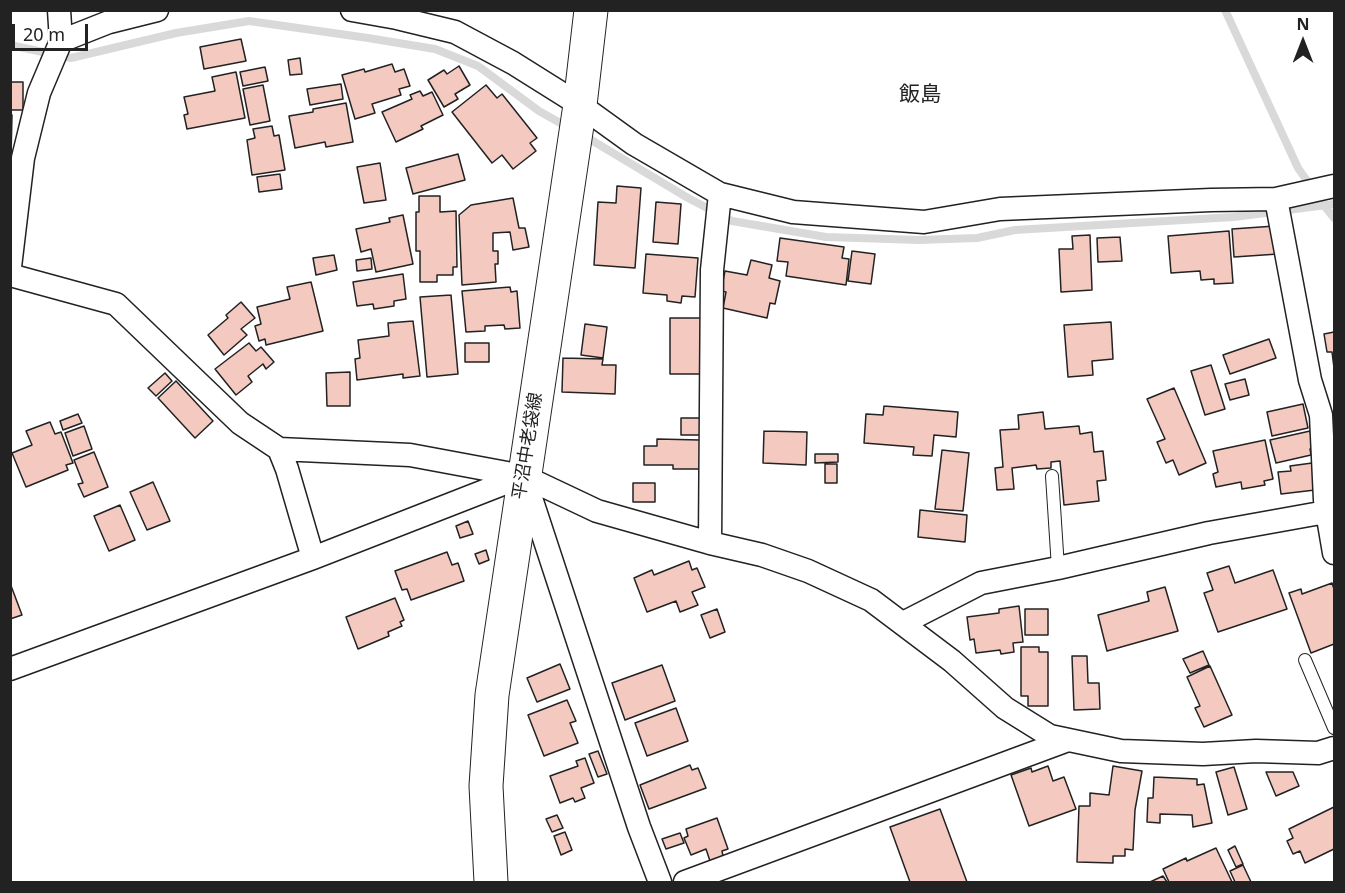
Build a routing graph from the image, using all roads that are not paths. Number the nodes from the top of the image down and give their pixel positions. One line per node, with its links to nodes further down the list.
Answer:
1 (59, 10): 6 (street)
2 (157, 10): 6 (street)
3 (352, 10): 5 (street)
4 (591, 10): 7 (main road, 平沼中老袋線)
5 (398, 14): 7 (street)
6 (60, 41): 11 (street)
7 (580, 105): 9 (street); 15 (main road, 平沼中老袋線)
8 (1335, 186): 10 (street)
9 (720, 194): 10 (street); 18 (street)
10 (1276, 199): 13 (street)
11 (10, 267)
12 (10, 275): 14 (street)
13 (1328, 414): 17 (street)
14 (279, 449): 15 (street); 20 (street)
15 (523, 476): 18 (street); 20 (street); 28 (main road, 平沼中老袋線); 29 (street)
16 (1052, 476): 21 (lane)
17 (1326, 512): 19 (street); 21 (street)
18 (710, 543): 22 (street)
19 (1335, 553)
20 (313, 558): 24 (street)
21 (1058, 568): 22 (street)
22 (903, 624): 26 (street)
23 (1305, 660): 25 (lane)
24 (10, 669)
25 (1335, 728)
26 (1068, 740): 27 (street); 30 (street)
27 (1335, 748)
28 (491, 882)
29 (660, 882)
30 (685, 882)

